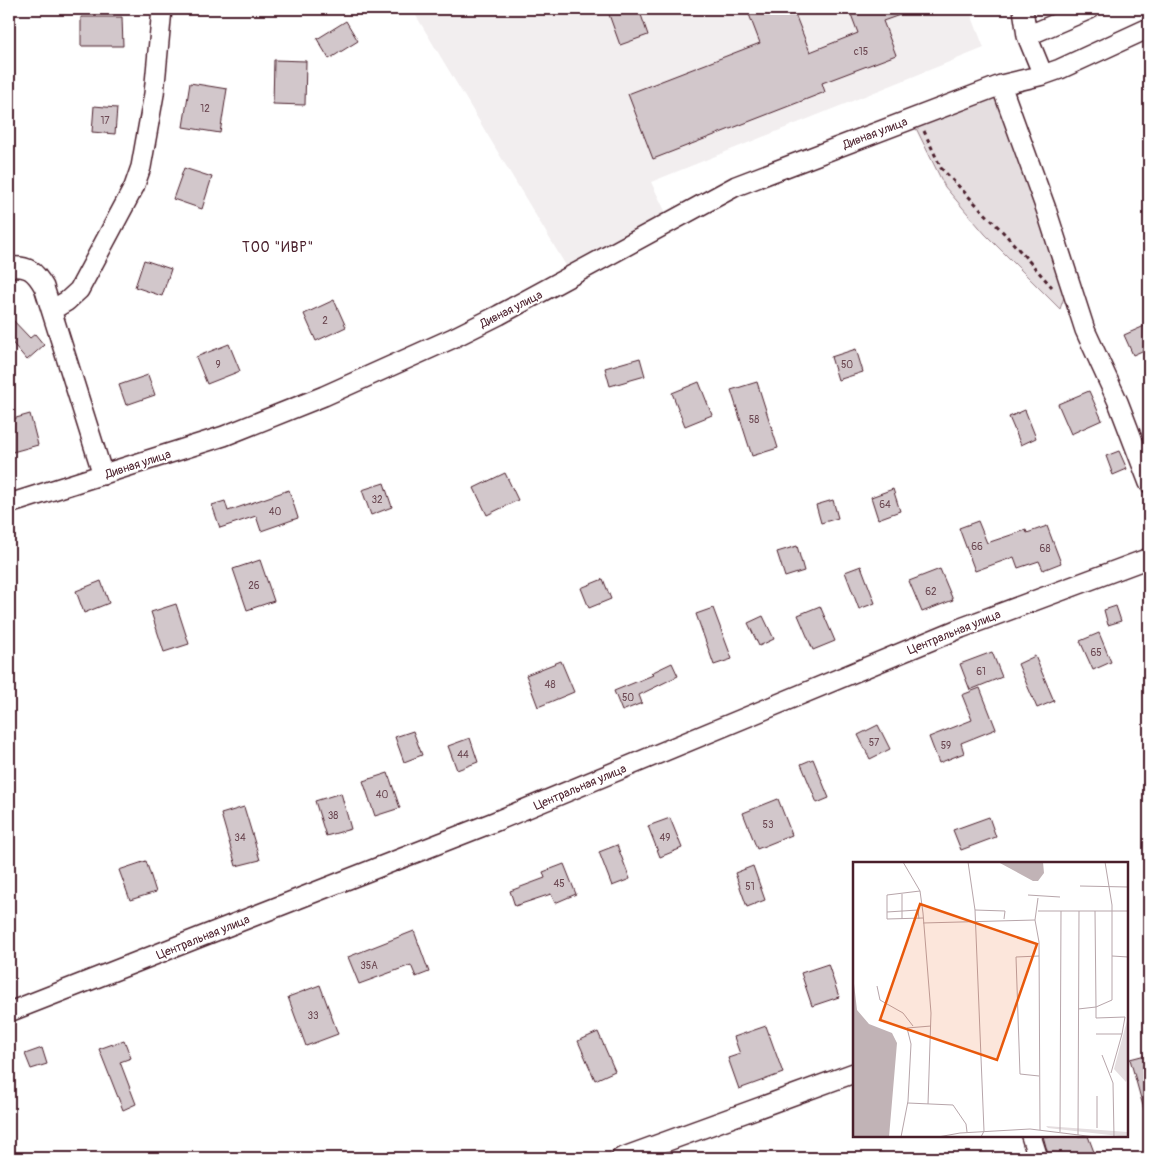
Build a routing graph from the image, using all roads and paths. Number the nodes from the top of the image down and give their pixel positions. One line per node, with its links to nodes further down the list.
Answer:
1 (162, 9): 11 (street)
2 (1023, 9): 5 (street)
3 (1090, 9): 5 (street)
4 (1149, 28): 6 (street, Дивная улица)
5 (1027, 36): 6 (street)
6 (1043, 75): 7 (street, Дивная улица)
7 (1001, 85): 8 (street, Дивная улица); 10 (street)
8 (918, 116): 10 (path); 12 (street, Дивная улица)
9 (9, 267): 11 (street)
10 (1075, 298): 13 (street)
11 (52, 310): 12 (street)
12 (103, 475): 14 (street, Дивная улица)
13 (1149, 483)
14 (9, 504)
15 (1149, 558): 16 (street, Центральная улица)
16 (9, 1012)
17 (853, 1073): 19 (street)
18 (1031, 1137): 20 (street)
19 (621, 1158)
20 (1038, 1158)

